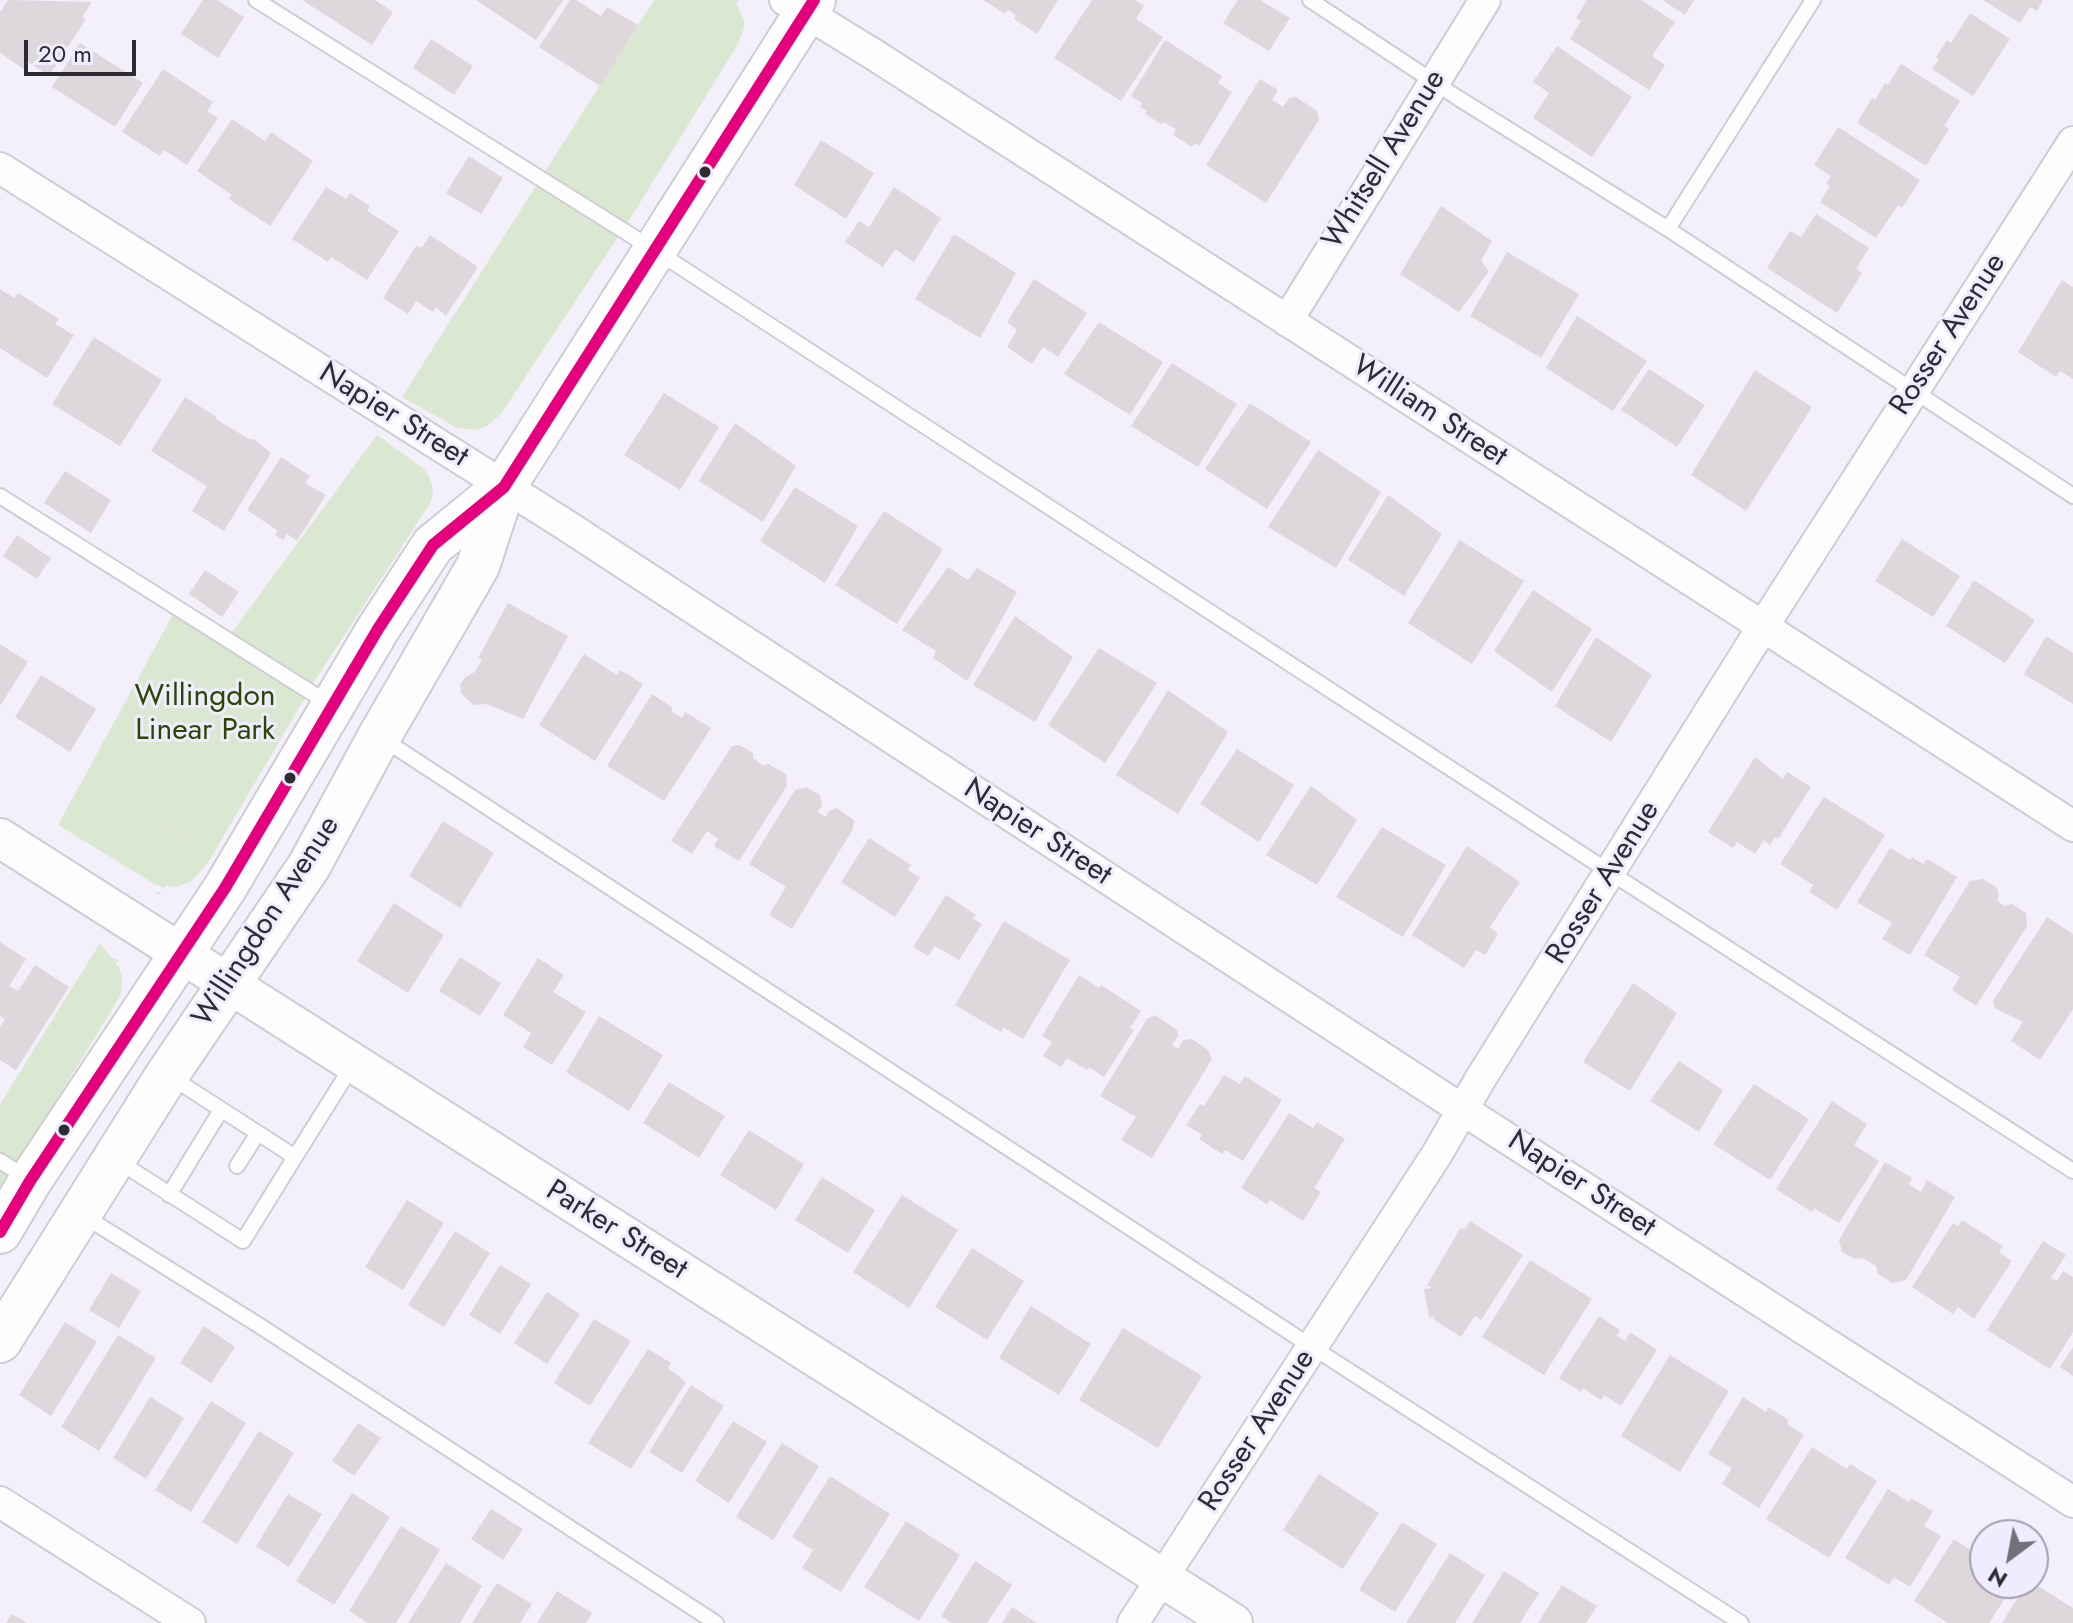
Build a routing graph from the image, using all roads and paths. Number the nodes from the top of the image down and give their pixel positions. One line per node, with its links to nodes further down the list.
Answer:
1 (256, 0): 10 (lane)
2 (1310, 0): 6 (lane)
3 (1485, 0): 6 (street, Whitsell Avenue)
4 (1813, 0): 9 (lane)
5 (801, 4): 10 (main road, Willingdon Avenue); 11 (street, William Street)
6 (1435, 81): 9 (lane); 11 (street, Whitsell Avenue)
7 (2071, 151): 12 (street, Rosser Avenue)
8 (0, 168): 13 (street, Napier Street)
9 (1668, 229): 12 (lane)
10 (656, 251): 13 (main road, Willingdon Avenue); 25 (lane)
11 (1287, 321): 16 (street, William Street)
12 (1914, 390): 15 (lane); 16 (street, Rosser Avenue)
13 (504, 487): 19 (main road, Willingdon Avenue); 20 (main road, Willingdon Avenue); 32 (street, Napier Street)
14 (0, 496): 19 (lane)
15 (2073, 496)
16 (1762, 628): 22 (street, William Street); 25 (street, Rosser Avenue)
17 (225, 692): 18 (path); 21 (path); 21 (path)
18 (250, 701)
19 (333, 707): 26 (main road, Willingdon Avenue)
20 (379, 737): 28 (main road, Willingdon Avenue); 44 (lane)
21 (162, 826): 24 (path)
22 (2073, 826)
23 (0, 838): 26 (street, Parker Street)
24 (187, 838)
25 (1611, 873): 32 (street, Rosser Avenue); 39 (lane)
26 (179, 954): 28 (street, Parker Street); 38 (main road, Willingdon Avenue)
27 (115, 960): 34 (path)
28 (228, 985): 29 (street, Parker Street); 30 (main road, Willingdon Avenue)
29 (353, 1064): 35 (lane); 47 (street, Parker Street)
30 (167, 1075): 31 (lane); 36 (main road, Willingdon Avenue)
31 (221, 1110): 33 (lane); 40 (lane)
32 (1463, 1110): 44 (street, Rosser Avenue); 46 (street, Napier Street)
33 (258, 1133): 35 (lane); 37 (lane)
34 (0, 1148)
35 (295, 1157): 40 (lane)
36 (115, 1158): 40 (lane); 41 (main road, Willingdon Avenue)
37 (237, 1166)
38 (15, 1171): 42 (main road, Willingdon Avenue)
39 (2073, 1171)
40 (169, 1195)
41 (81, 1213): 43 (main road, Willingdon Avenue); 49 (lane)
42 (0, 1232)
43 (0, 1341)
44 (1312, 1347): 47 (street, Rosser Avenue); 52 (lane)
45 (0, 1502): 48 (street)
46 (2073, 1502)
47 (1161, 1577): 50 (street, Rosser Avenue); 51 (street, Parker Street)
48 (190, 1623)
49 (716, 1623)
50 (1133, 1623)
51 (1233, 1623)
52 (1741, 1623)

